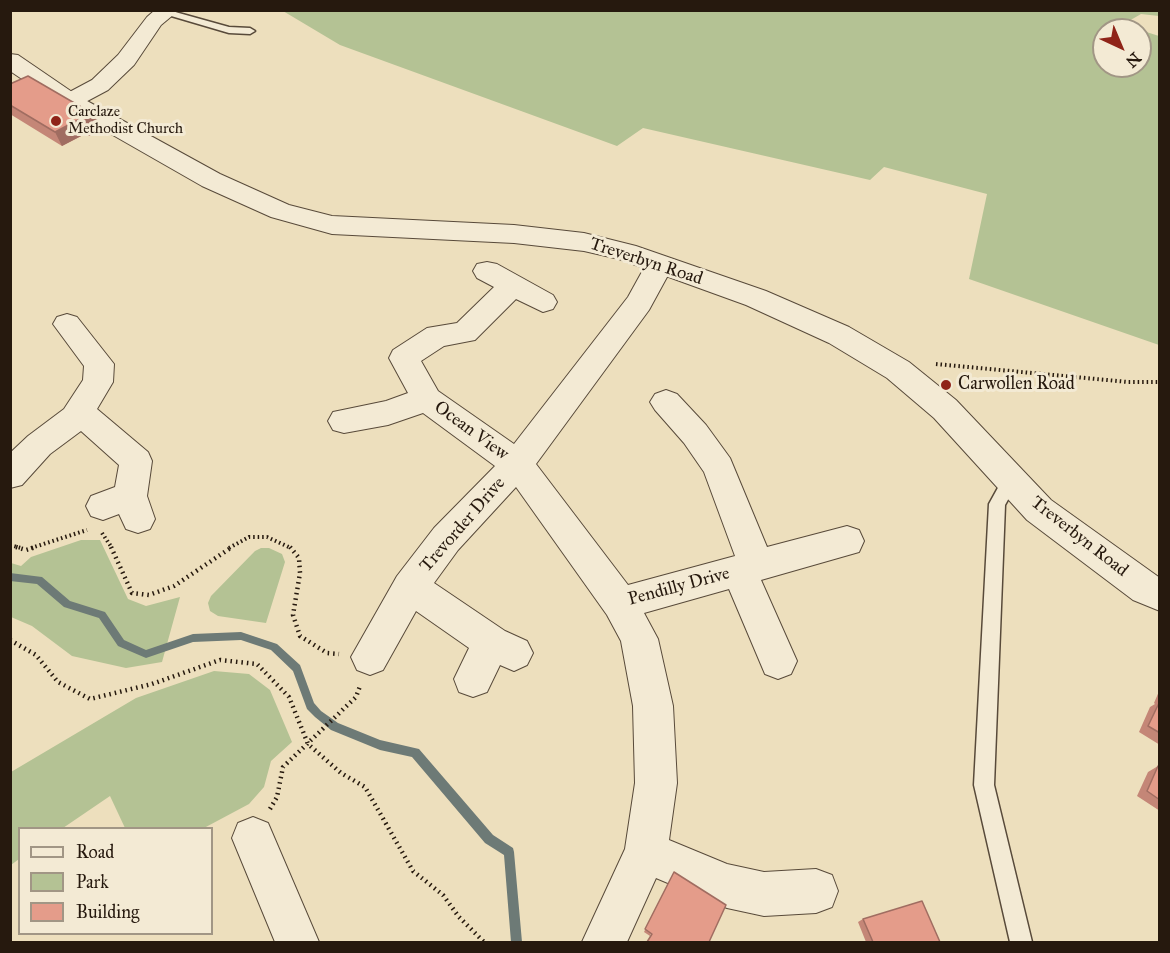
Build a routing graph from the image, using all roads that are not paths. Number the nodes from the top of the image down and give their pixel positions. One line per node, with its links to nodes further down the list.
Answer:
1 (168, 12): 2 (lane); 5 (street)
2 (250, 31)
3 (10, 60): 4 (street, Treverbyn Road)
4 (20, 81): 5 (street, Treverbyn Road)
5 (70, 100): 6 (street, Treverbyn Road)
6 (659, 266): 13 (street); 15 (street, Treverbyn Road)
7 (543, 302): 9 (street, Ocean View)
8 (67, 324): 11 (street)
9 (427, 399): 12 (street); 13 (street, Ocean View)
10 (666, 402): 18 (street, Pendilly Drive)
11 (79, 411): 14 (street); 16 (street)
12 (344, 421)
13 (517, 464): 19 (street, Trevorder Drive); 21 (street)
14 (10, 475)
15 (1011, 480): 20 (street, Treverbyn Road); 30 (lane)
16 (124, 507)
17 (847, 541): 18 (street, Pendilly Drive)
18 (747, 568): 21 (street, Pendilly Drive); 23 (street, Pendilly Drive)
19 (410, 587): 22 (street, Trevorder Drive); 24 (street, Trevorder Drive)
20 (1160, 595)
21 (620, 603): 26 (street)
22 (370, 657)
23 (778, 662)
24 (473, 679)
25 (253, 838): 28 (street)
26 (646, 852): 27 (street); 29 (street)
27 (816, 891)
28 (297, 942)
29 (604, 942)
30 (1021, 942)

